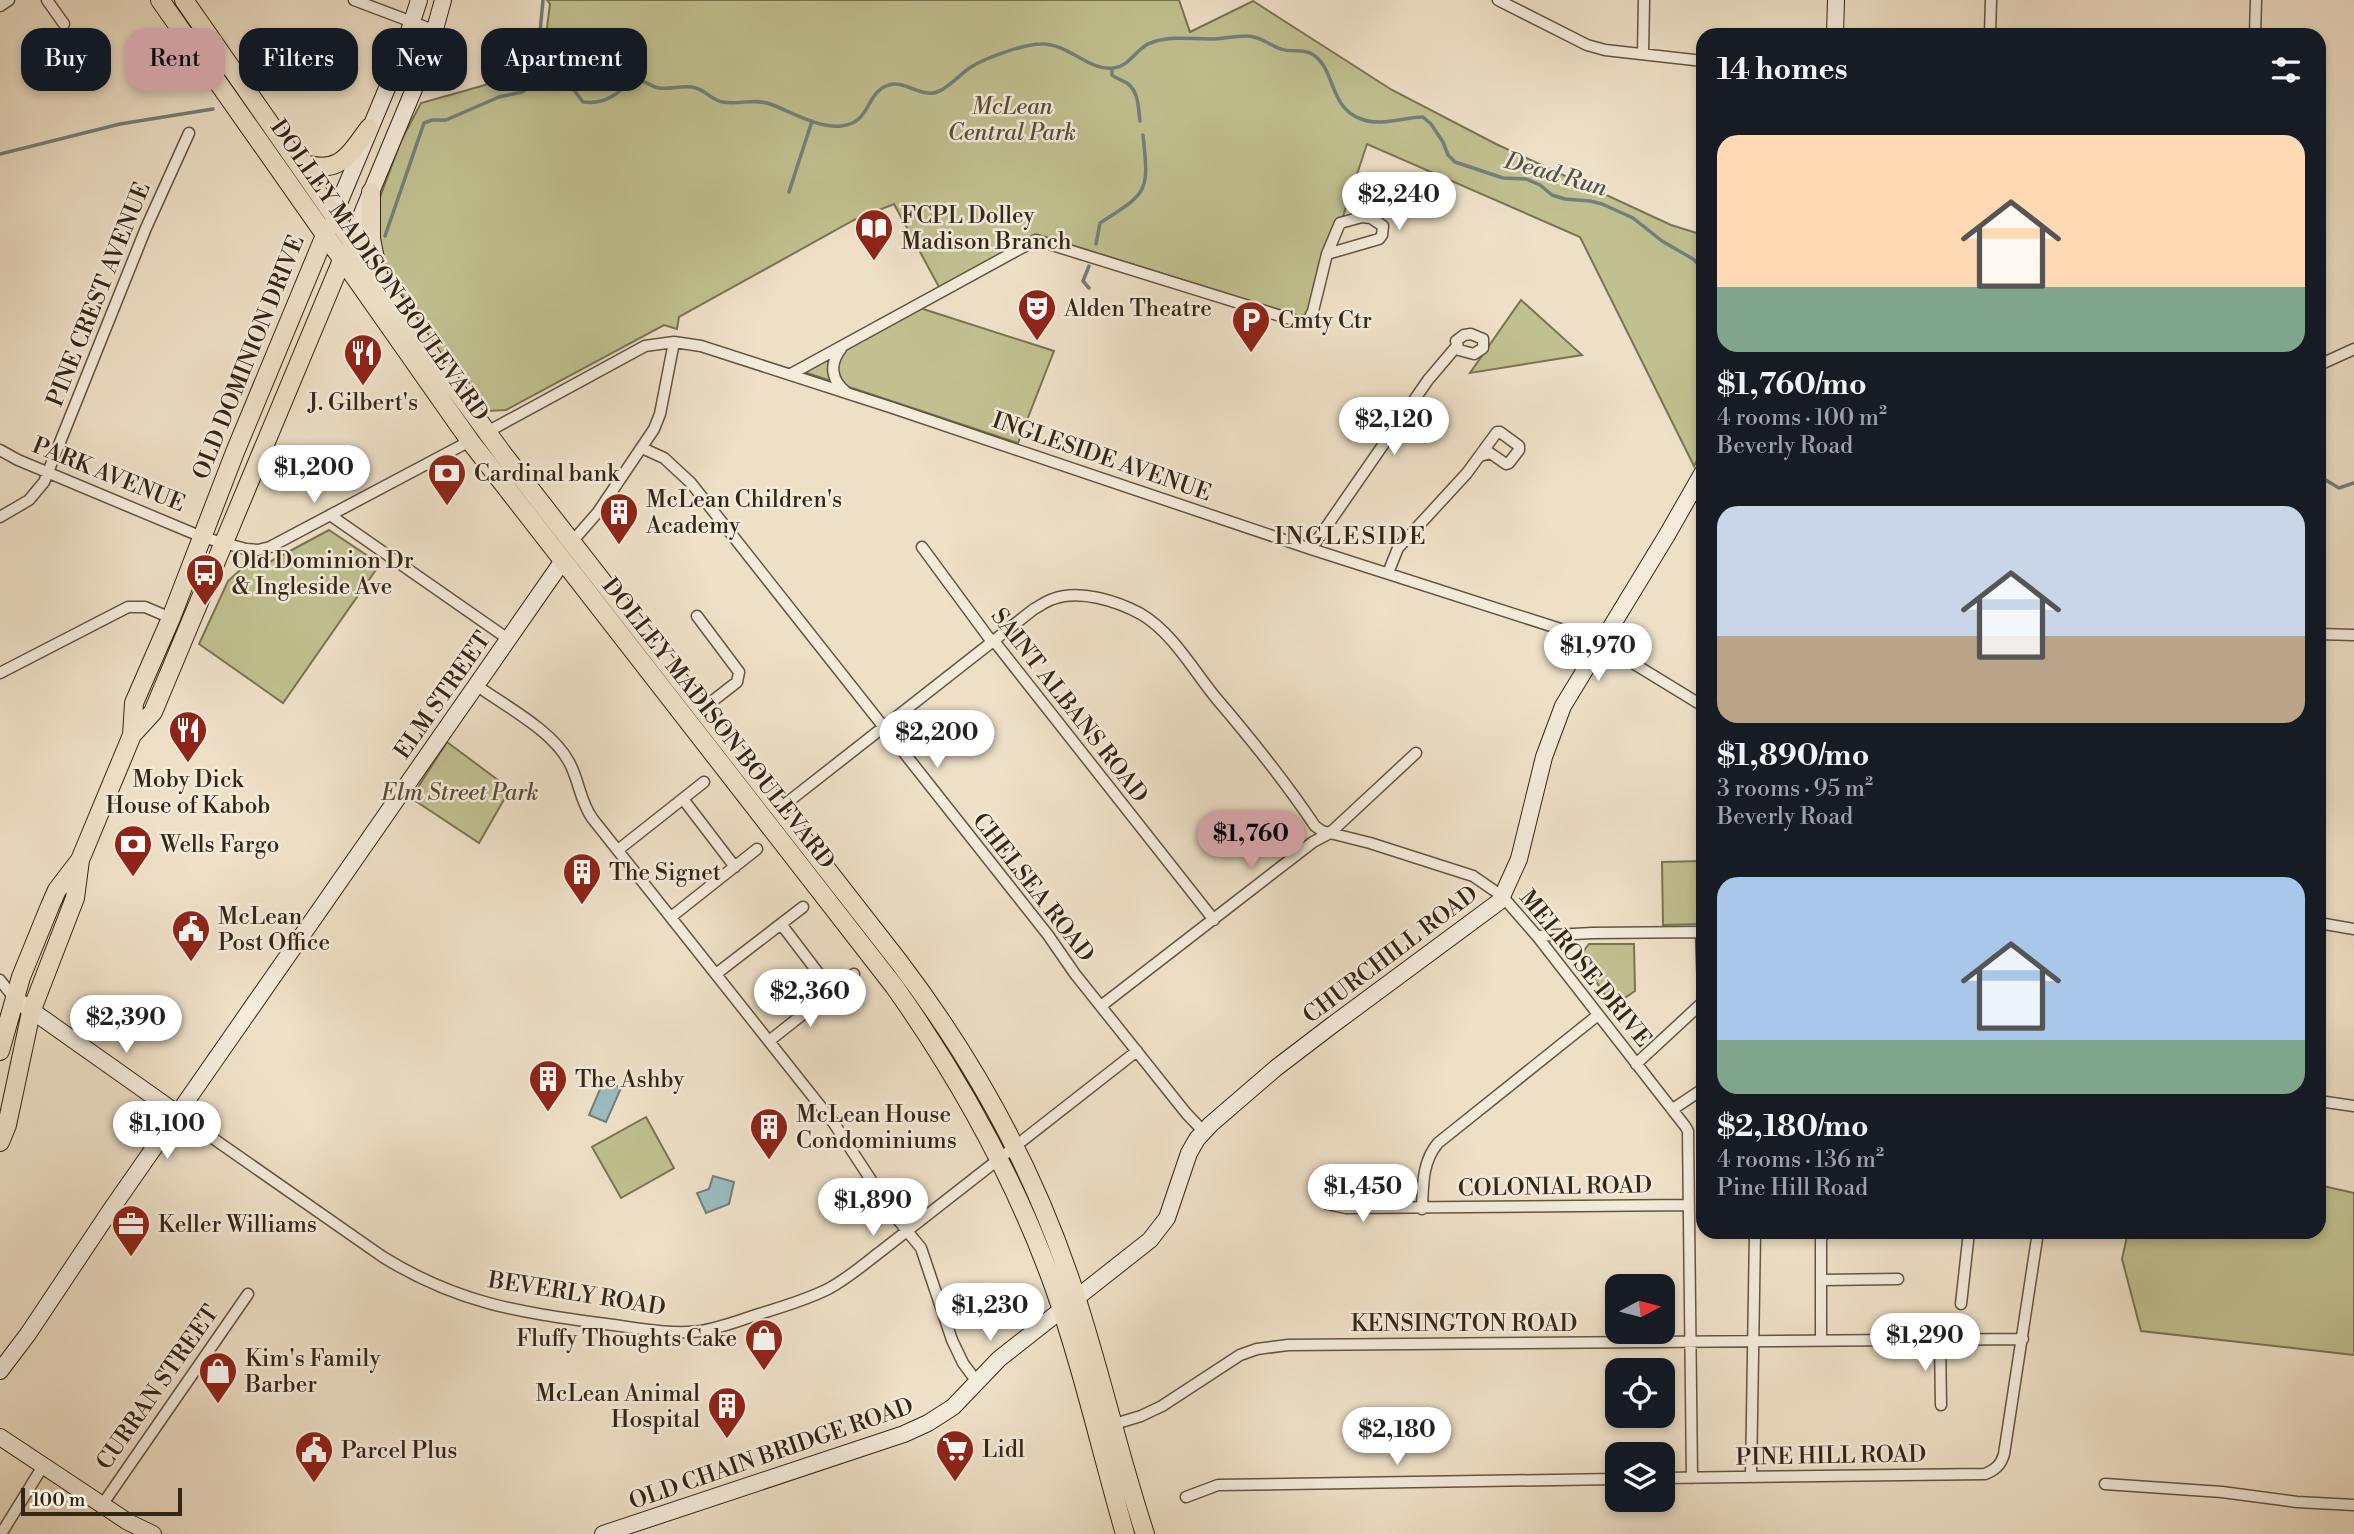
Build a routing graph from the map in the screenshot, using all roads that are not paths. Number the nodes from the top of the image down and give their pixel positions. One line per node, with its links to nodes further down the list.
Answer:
1 (9, 0): 13 (street)
2 (47, 0): 15 (street)
3 (160, 0): 29 (main road, DOLLEY MADISON BOULEVARD)
4 (184, 0): 26 (main road, DOLLEY MADISON BOULEVARD)
5 (354, 0): 14 (street)
6 (419, 0): 14 (street, OLD DOMINION DRIVE)
7 (443, 0): 17 (street, OLD DOMINION DRIVE)
8 (1498, 0): 21 (street)
9 (1644, 0): 21 (street)
10 (1836, 0): 18 (street)
11 (1991, 0): 19 (street)
12 (2256, 0): 20 (street)
13 (0, 6)
14 (413, 22): 16 (street); 24 (street, OLD DOMINION DRIVE)
15 (64, 24)
16 (428, 28)
17 (437, 28)
18 (1835, 28)
19 (1990, 28)
20 (2255, 28)
21 (1643, 54): 22 (street)
22 (1696, 60)
23 (414, 91): 27 (street, OLD DOMINION DRIVE)
24 (369, 128): 26 (main road); 28 (street, OLD DOMINION DRIVE)
25 (189, 133): 50 (street, PINE CREST AVENUE)
26 (298, 162): 28 (main road, DOLLEY MADISON BOULEVARD)
27 (371, 192): 30 (street, OLD DOMINION DRIVE); 33 (main road)
28 (334, 215): 29 (main road, OLD DOMINION DRIVE); 30 (main road, DOLLEY MADISON BOULEVARD)
29 (325, 236): 32 (main road, DOLLEY MADISON BOULEVARD); 54 (main road, OLD DOMINION DRIVE)
30 (351, 240): 32 (main road, OLD DOMINION DRIVE); 33 (main road, DOLLEY MADISON BOULEVARD)
31 (1327, 254): 31 (street); 37 (street)
32 (342, 261): 34 (main road, OLD DOMINION DRIVE); 35 (main road, DOLLEY MADISON BOULEVARD)
33 (381, 283): 44 (main road, DOLLEY MADISON BOULEVARD)
34 (327, 298): 35 (main road); 56 (main road, OLD DOMINION DRIVE)
35 (369, 300): 43 (main road, DOLLEY MADISON BOULEVARD)
36 (674, 342): 41 (street, INGLESIDE AVENUE); 44 (street, INGLESIDE AVENUE); 46 (street)
37 (842, 346): 41 (street); 42 (street)
38 (1457, 346): 58 (street)
39 (2354, 349): 40 (street)
40 (2326, 362)
41 (791, 374): 42 (street, INGLESIDE AVENUE)
42 (849, 393): 58 (street, INGLESIDE AVENUE)
43 (443, 404): 44 (main road); 45 (main road, DOLLEY MADISON BOULEVARD)
44 (487, 432): 48 (main road, DOLLEY MADISON BOULEVARD)
45 (470, 441): 48 (main road); 52 (street); 59 (main road, DOLLEY MADISON BOULEVARD)
46 (642, 449): 55 (street); 72 (street, CHELSEA ROAD)
47 (0, 450): 50 (street, PARK AVENUE)
48 (503, 454): 55 (main road, DOLLEY MADISON BOULEVARD)
49 (1480, 456): 60 (street)
50 (48, 472): 53 (street, PINE CREST AVENUE); 54 (street, PARK AVENUE)
51 (1696, 484): 67 (street, CHURCHILL ROAD)
52 (330, 515): 56 (street); 65 (street)
53 (0, 517)
54 (202, 537): 56 (street); 62 (main road, OLD DOMINION DRIVE)
55 (571, 543): 71 (main road, DOLLEY MADISON BOULEVARD)
56 (224, 544): 73 (main road, OLD DOMINION DRIVE)
57 (922, 547): 66 (street, SAINT ALBANS ROAD)
58 (1311, 549): 60 (street, INGLESIDE AVENUE)
59 (562, 562): 65 (street, ELM STREET); 113 (main road, DOLLEY MADISON BOULEVARD)
60 (1388, 573): 67 (street, INGLESIDE AVENUE)
61 (697, 616): 71 (street)
62 (171, 618): 68 (street); 73 (main road, OLD DOMINION DRIVE)
63 (2326, 635): 64 (street)
64 (2354, 635)
65 (508, 639): 69 (street, ELM STREET)
66 (994, 642): 72 (street); 78 (street, MELROSE DRIVE); 86 (street, SAINT ALBANS ROAD)
67 (1600, 643): 70 (street, INGLESIDE AVENUE); 83 (street, CHURCHILL ROAD)
68 (0, 673)
69 (476, 685): 80 (street); 109 (street, ELM STREET)
70 (1696, 702)
71 (701, 710): 77 (main road, DOLLEY MADISON BOULEVARD)
72 (884, 727): 77 (street); 97 (street, CHELSEA ROAD)
73 (132, 735): 81 (main road, OLD DOMINION DRIVE)
74 (1416, 753): 78 (street)
75 (704, 782): 76 (street)
76 (683, 799): 80 (street); 82 (street)
77 (779, 809): 112 (main road, DOLLEY MADISON BOULEVARD)
78 (1330, 834): 83 (street, MELROSE DRIVE); 86 (street)
79 (757, 849): 82 (street)
80 (618, 850): 85 (street)
81 (80, 860): 96 (main road, OLD DOMINION DRIVE); 99 (main road, OLD DOMINION DRIVE)
82 (735, 867): 85 (street)
83 (1503, 897): 91 (street, MELROSE DRIVE); 110 (street, CHURCHILL ROAD)
84 (803, 907): 87 (street)
85 (671, 917): 92 (street)
86 (1214, 920): 97 (street)
87 (781, 924): 92 (street); 95 (street)
88 (2326, 924): 89 (street)
89 (2354, 929)
90 (1696, 932): 91 (street)
91 (1537, 936): 100 (street, MELROSE DRIVE)
92 (716, 974): 101 (street)
93 (854, 974): 95 (street)
94 (0, 980): 96 (street, BEVERLY ROAD)
95 (832, 991): 101 (street)
96 (7, 996): 99 (street, BEVERLY ROAD); 102 (main road, OLD DOMINION DRIVE)
97 (1101, 1006): 103 (street, CHELSEA ROAD)
98 (1696, 1008): 104 (street)
99 (31, 1012): 109 (street, BEVERLY ROAD); 111 (main road, OLD DOMINION DRIVE)
100 (1598, 1015): 104 (street, MELROSE DRIVE); 116 (street)
101 (769, 1041): 117 (street)
102 (0, 1051)
103 (1137, 1051): 110 (street, CHELSEA ROAD); 112 (street, BEVERLY ROAD)
104 (1636, 1064): 108 (street, MELROSE DRIVE)
105 (1696, 1094): 108 (street)
106 (2326, 1102): 107 (street)
107 (2354, 1106)
108 (1673, 1109): 115 (street, MELROSE DRIVE)
109 (178, 1114): 117 (street, BEVERLY ROAD); 133 (street, ELM STREET)
110 (1203, 1131): 125 (street, CHURCHILL ROAD)
111 (0, 1142)
112 (1014, 1146): 113 (street, BEVERLY ROAD); 125 (main road, DOLLEY MADISON BOULEVARD)
113 (1000, 1159): 117 (street, BEVERLY ROAD); 127 (main road, DOLLEY MADISON BOULEVARD)
114 (1320, 1197): 116 (street, COLONIAL ROAD)
115 (1688, 1205): 116 (street, COLONIAL ROAD); 131 (street, MELROSE DRIVE)
116 (1422, 1209)
117 (907, 1231): 134 (street)
118 (1755, 1239): 132 (street)
119 (1821, 1239): 123 (street)
120 (1968, 1239): 126 (street)
121 (2037, 1239): 128 (street)
122 (1898, 1279): 123 (street)
123 (1822, 1280): 129 (street)
124 (248, 1294): 145 (street, CURRAN STREET)
125 (1077, 1298): 127 (street, OLD CHAIN BRIDGE ROAD); 136 (main road, DOLLEY MADISON BOULEVARD)
126 (1961, 1304)
127 (1062, 1311): 134 (street, OLD CHAIN BRIDGE ROAD); 136 (main road, DOLLEY MADISON BOULEVARD)
128 (2023, 1339): 130 (street, KENSINGTON ROAD); 139 (street, PINE HILL ROAD)
129 (1821, 1340): 130 (street, KENSINGTON ROAD); 132 (street, KENSINGTON ROAD)
130 (1940, 1341): 135 (street)
131 (1690, 1342): 132 (street, KENSINGTON ROAD); 136 (street, KENSINGTON ROAD); 141 (street, MELROSE DRIVE)
132 (1753, 1342): 139 (street)
133 (0, 1371)
134 (977, 1382): 149 (street, OLD CHAIN BRIDGE ROAD)
135 (1941, 1405)
136 (1104, 1427): 150 (main road, DOLLEY MADISON BOULEVARD); 151 (main road, DOLLEY MADISON BOULEVARD)
137 (0, 1437): 138 (street)
138 (43, 1466): 145 (street); 147 (street)
139 (1751, 1477): 141 (street, PINE HILL ROAD)
140 (1675, 1478): 141 (street, PINE HILL ROAD)
141 (1692, 1478)
142 (1605, 1479): 144 (street)
143 (2105, 1484): 146 (street)
144 (1185, 1497)
145 (102, 1505): 148 (street)
146 (2354, 1505)
147 (1, 1534)
148 (153, 1534)
149 (603, 1534)
150 (1125, 1534)
151 (1145, 1534)

